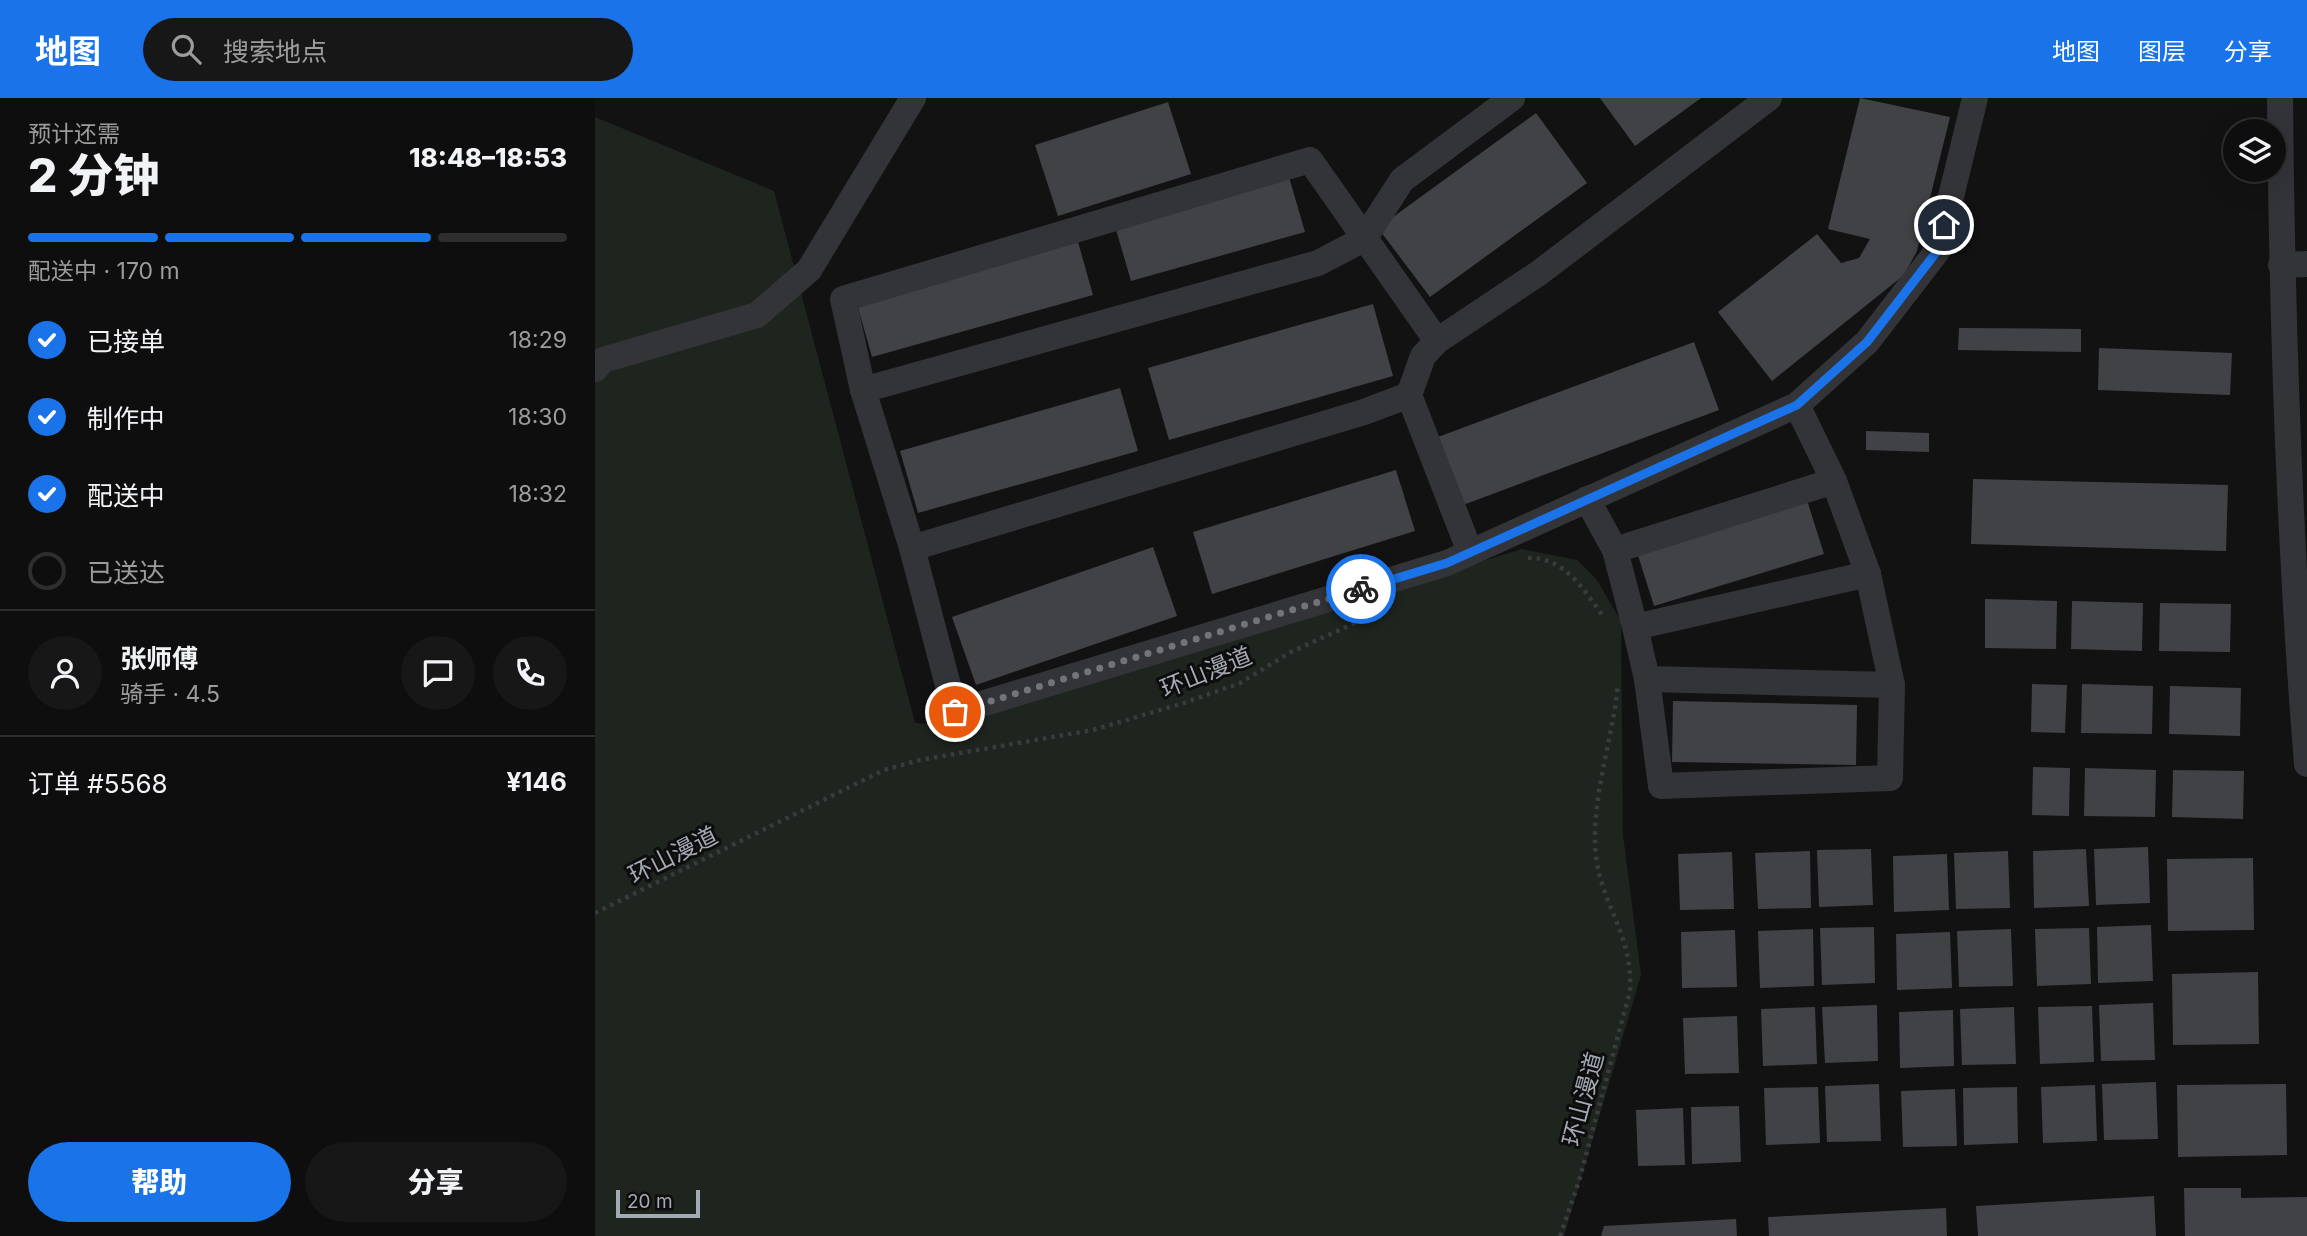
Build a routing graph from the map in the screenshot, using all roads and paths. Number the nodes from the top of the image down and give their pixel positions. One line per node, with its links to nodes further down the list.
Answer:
1 (913, 98): 9 (street)
2 (1512, 98): 6 (street)
3 (1769, 98): 8 (street)
4 (1975, 98): 12 (street)
5 (2280, 98): 7 (street)
6 (1364, 239): 8 (street); 10 (street); 10 (street)
7 (2294, 264): 23 (street)
8 (1437, 341): 11 (street)
9 (595, 369)
10 (863, 390): 15 (street)
11 (1409, 395): 15 (street); 17 (street)
12 (1797, 405): 13 (street); 14 (street)
13 (1834, 481): 16 (street); 19 (street)
14 (1587, 499): 16 (street); 17 (street)
15 (912, 548): 17 (street)
16 (1615, 550): 22 (street)
17 (1470, 552)
18 (1523, 558): 21 (path)
19 (1868, 574): 22 (street); 26 (street)
20 (1374, 615): 28 (path, 环山漫道)
21 (1607, 621)
22 (1636, 627): 25 (street)
23 (2303, 661): 27 (street)
24 (1619, 675): 29 (path, 环山漫道)
25 (1647, 679): 26 (street); 26 (street)
26 (1892, 685)
27 (2307, 764)
28 (595, 913)
29 (1560, 1236)

